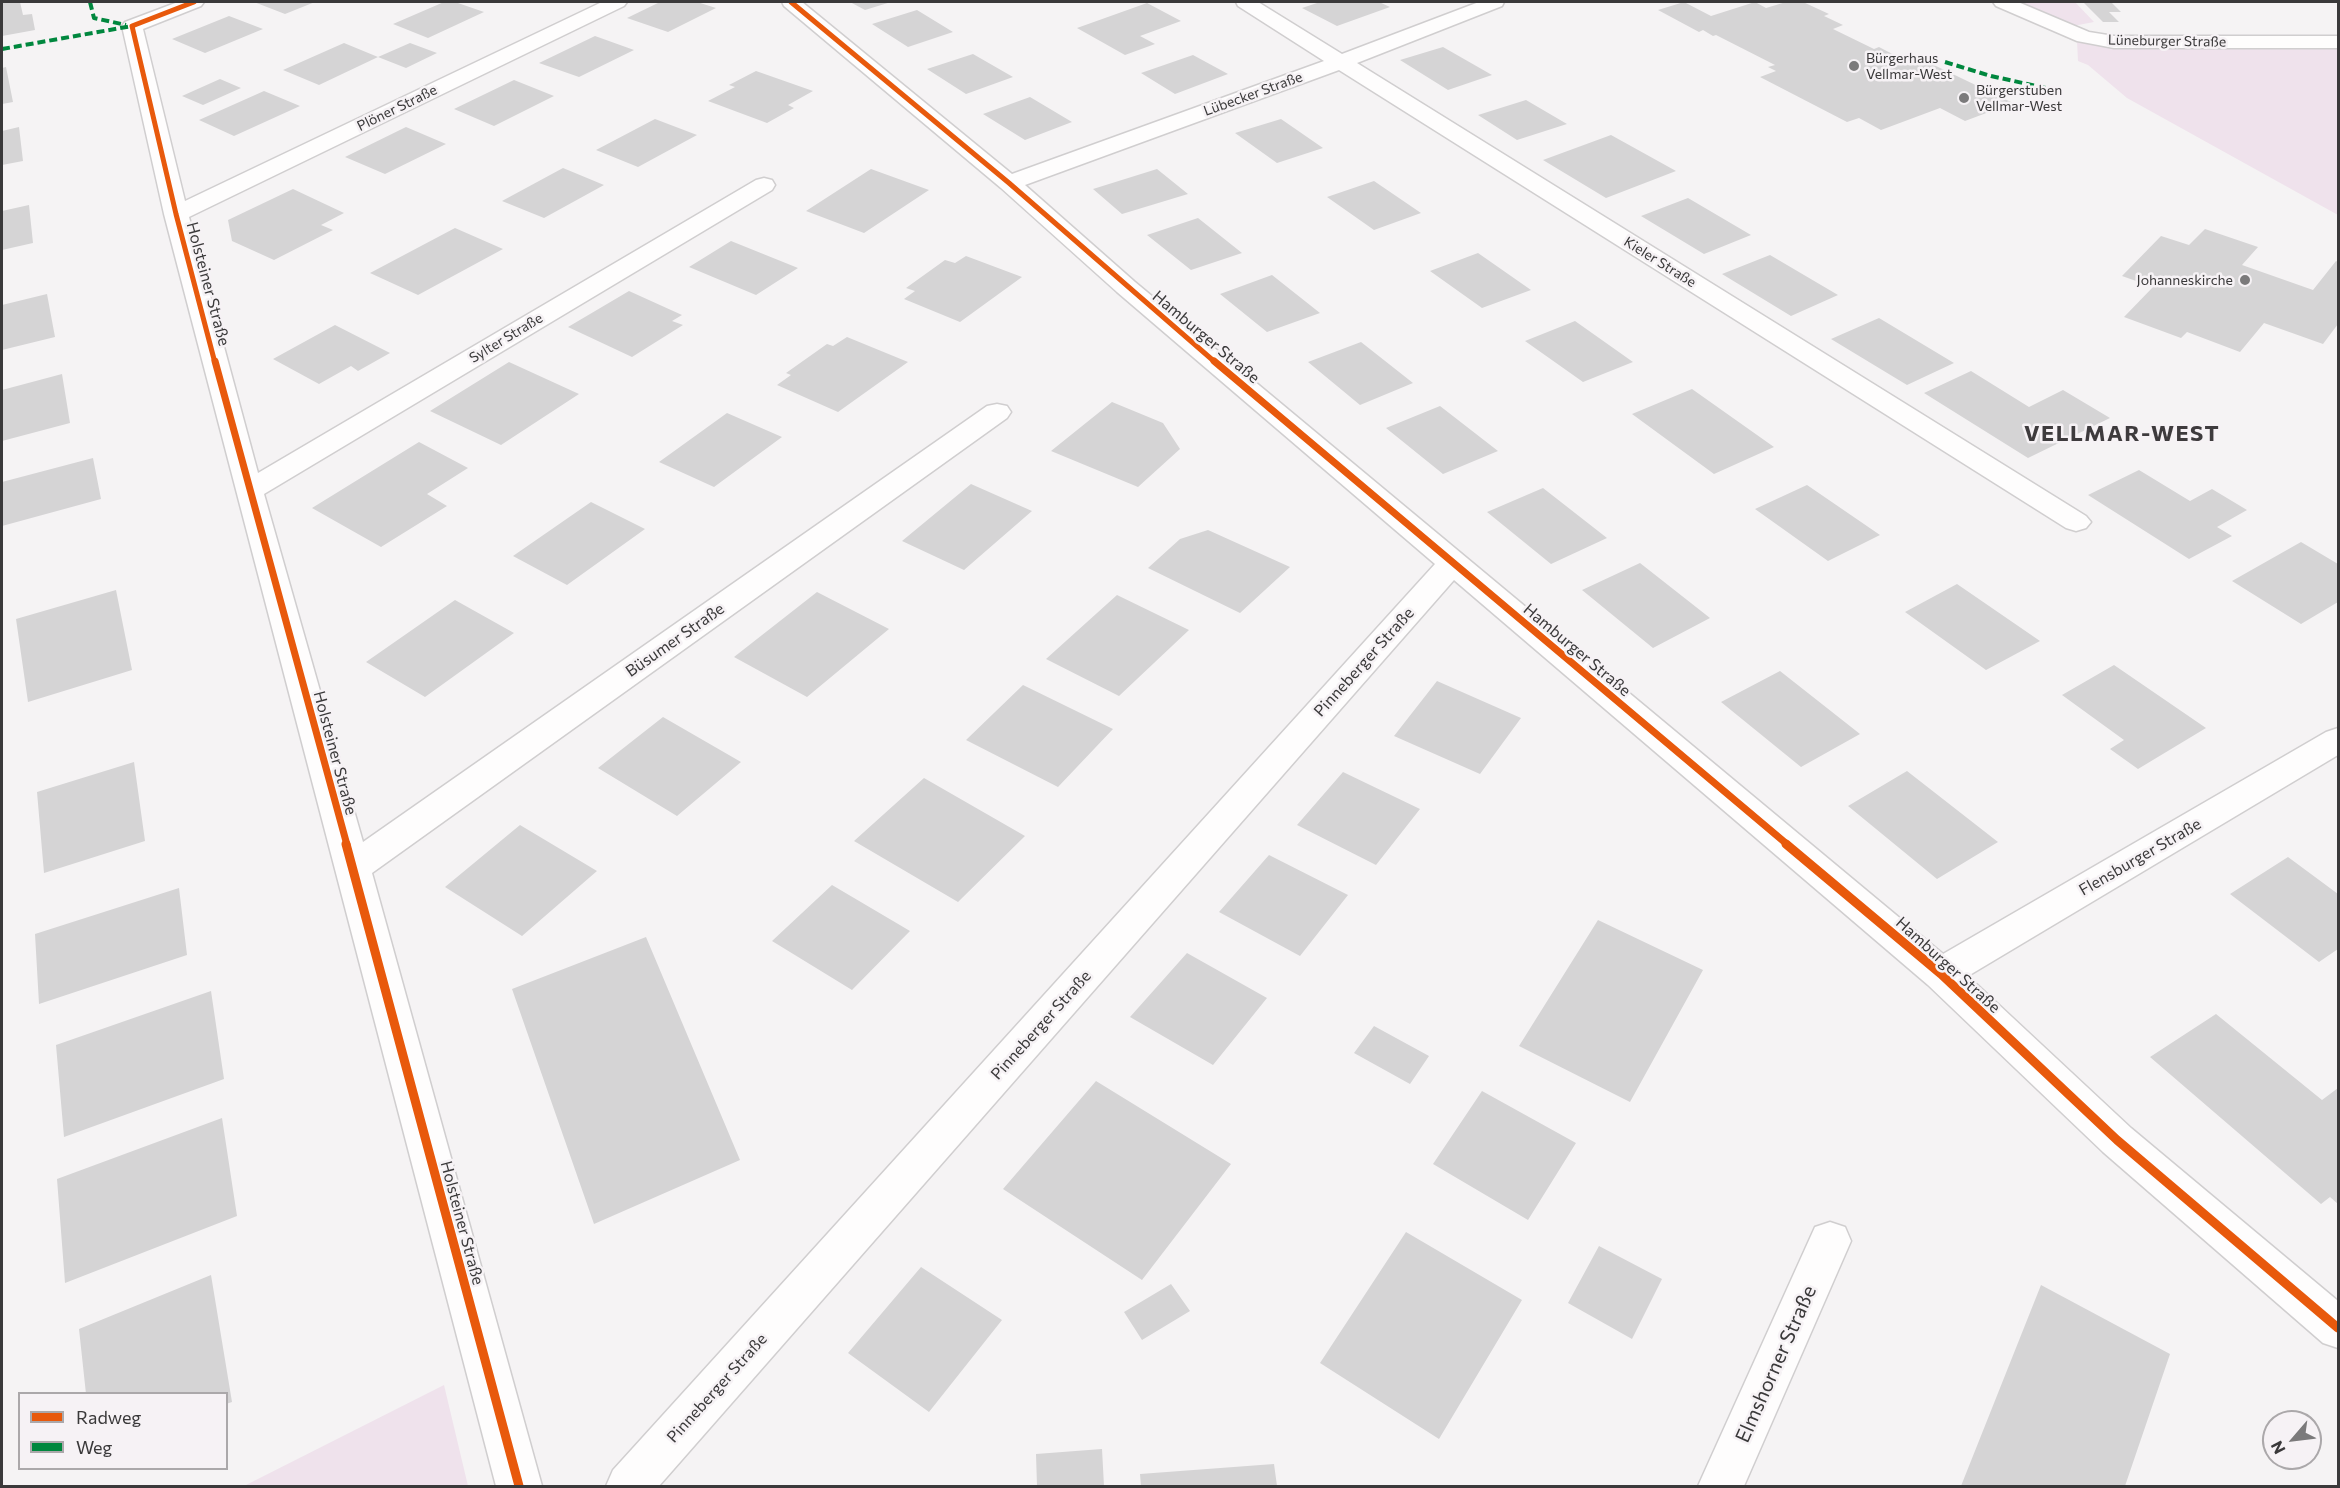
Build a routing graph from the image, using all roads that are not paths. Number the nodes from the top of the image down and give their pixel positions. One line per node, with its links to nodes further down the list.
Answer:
1 (194, 2): 11 (street, Holsteiner Straße)
2 (617, 2): 11 (street, Plöner Straße)
3 (791, 2): 9 (street, Hamburger Straße)
4 (1245, 2): 8 (street, Kieler Straße)
5 (1495, 2): 8 (street, Lübecker Straße)
6 (2003, 2): 7 (street, Lüneburger Straße)
7 (2338, 42)
8 (1341, 62): 9 (street, Lübecker Straße); 14 (street, Kieler Straße)
9 (1009, 183): 15 (street, Hamburger Straße)
10 (764, 185): 13 (street, Sylter Straße)
11 (176, 214): 13 (street, Holsteiner Straße)
12 (997, 412): 17 (street, Büsumer Straße)
13 (249, 491): 17 (street, Holsteiner Straße)
14 (2076, 522)
15 (1452, 563): 18 (street, Hamburger Straße); 22 (street, Pinneberger Straße)
16 (2338, 740): 18 (street, Flensburger Straße)
17 (353, 868): 21 (street, Holsteiner Straße)
18 (1941, 974): 20 (street, Hamburger Straße)
19 (1830, 1240): 23 (street, Elmshorner Straße)
20 (2338, 1328)
21 (519, 1486)
22 (629, 1486)
23 (1721, 1486)

